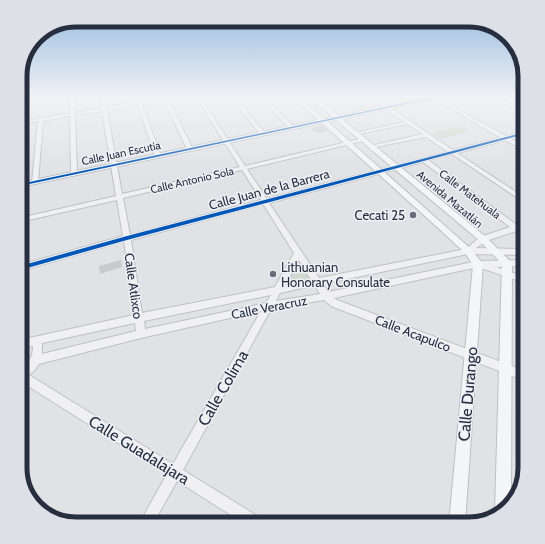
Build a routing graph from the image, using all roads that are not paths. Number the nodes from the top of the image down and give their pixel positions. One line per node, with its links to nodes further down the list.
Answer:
1 (41, 122): 35 (street)
2 (72, 122): 34 (street)
3 (106, 122): 30 (street, Calle Atlixco)
4 (146, 122): 28 (street)
5 (177, 122): 26 (street)
6 (215, 122): 22 (street)
7 (253, 122): 16 (street)
8 (286, 122): 15 (street)
9 (316, 122): 15 (main road, Calle Juan Escutia)
10 (324, 122): 23 (main road, Avenida Mazatlán)
11 (342, 122): 17 (main road, Avenida Mazatlán)
12 (407, 122): 17 (street)
13 (409, 122): 18 (street)
14 (479, 122): 20 (street)
15 (291, 128): 16 (main road, Calle Juan Escutia)
16 (262, 134): 22 (main road, Calle Juan Escutia)
17 (357, 134): 21 (main road, Avenida Mazatlán)
18 (427, 135): 25 (street); 27 (street)
19 (518, 135): 20 (street, Calle Juan de la Barrera)
20 (506, 138): 24 (street); 27 (street, Calle Juan de la Barrera)
21 (364, 140): 23 (street, Calle Antonio Sola); 25 (main road, Avenida Mazatlán)
22 (227, 141): 26 (main road, Calle Juan Escutia); 32 (street)
23 (348, 144): 32 (street, Calle Antonio Sola); 33 (main road, Avenida Mazatlán)
24 (518, 145)
25 (372, 147): 31 (main road, Avenida Mazatlán)
26 (190, 149): 28 (main road, Calle Juan Escutia)
27 (453, 152): 29 (street, Calle Juan de la Barrera); 37 (street)
28 (158, 156): 30 (main road, Calle Juan Escutia)
29 (424, 160): 31 (street, Calle Juan de la Barrera); 41 (street, Calle Matehuala)
30 (114, 165): 34 (main road, Calle Juan Escutia); 38 (street, Calle Atlixco)
31 (396, 167): 33 (street, Calle Juan de la Barrera); 43 (main road, Avenida Mazatlán)
32 (244, 168): 38 (street, Calle Antonio Sola); 39 (street)
33 (379, 172): 39 (street, Calle Juan de la Barrera); 44 (main road, Avenida Mazatlán)
34 (74, 173): 35 (main road, Calle Juan Escutia)
35 (35, 182): 36 (main road, Calle Juan Escutia)
36 (27, 184)
37 (518, 196)
38 (119, 197): 40 (street, Calle Antonio Sola); 42 (street, Calle Atlixco)
39 (266, 201): 42 (street, Calle Juan de la Barrera); 45 (street)
40 (27, 218)
41 (516, 228): 43 (street)
42 (127, 238): 49 (street, Calle Juan de la Barrera); 57 (street, Calle Atlixco)
43 (483, 239): 44 (street); 46 (main road, Avenida Mazatlán)
44 (468, 251): 46 (street, Calle Veracruz); 48 (main road, Avenida Mazatlán); 53 (street, Calle Veracruz)
45 (299, 252): 53 (street); 54 (street, Calle Colima)
46 (497, 252): 47 (street, Calle Veracruz); 51 (main road, Avenida Mazatlán)
47 (518, 252)
48 (478, 264): 51 (street, Calle Veracruz); 55 (street, Calle Veracruz); 61 (main road, Calle Durango)
49 (27, 266)
50 (518, 266): 51 (street, Calle Veracruz)
51 (507, 269): 52 (street); 63 (main road)
52 (518, 276)
53 (317, 282): 54 (street, Calle Veracruz); 55 (street)
54 (278, 290): 56 (street, Calle Colima); 57 (street, Calle Veracruz)
55 (326, 296): 56 (street, Calle Veracruz); 61 (street, Calle Acapulco)
56 (270, 306): 58 (street, Calle Veracruz); 67 (street, Calle Colima)
57 (139, 318): 58 (street, Calle Atlixco); 59 (street, Calle Veracruz)
58 (142, 334): 62 (street, Calle Veracruz)
59 (32, 342): 60 (street, Calle Veracruz); 62 (street)
60 (27, 343)
61 (472, 356): 63 (street, Calle Acapulco); 71 (main road, Calle Durango)
62 (36, 360): 64 (street, Calle Veracruz)
63 (505, 368): 65 (street, Calle Acapulco); 68 (main road)
64 (27, 370)
65 (518, 373)
66 (27, 379): 67 (street, Calle Guadalajara)
67 (175, 472): 69 (street, Calle Colima); 70 (street, Calle Guadalajara)
68 (502, 504)
69 (150, 517)
70 (246, 517)
71 (458, 517)

